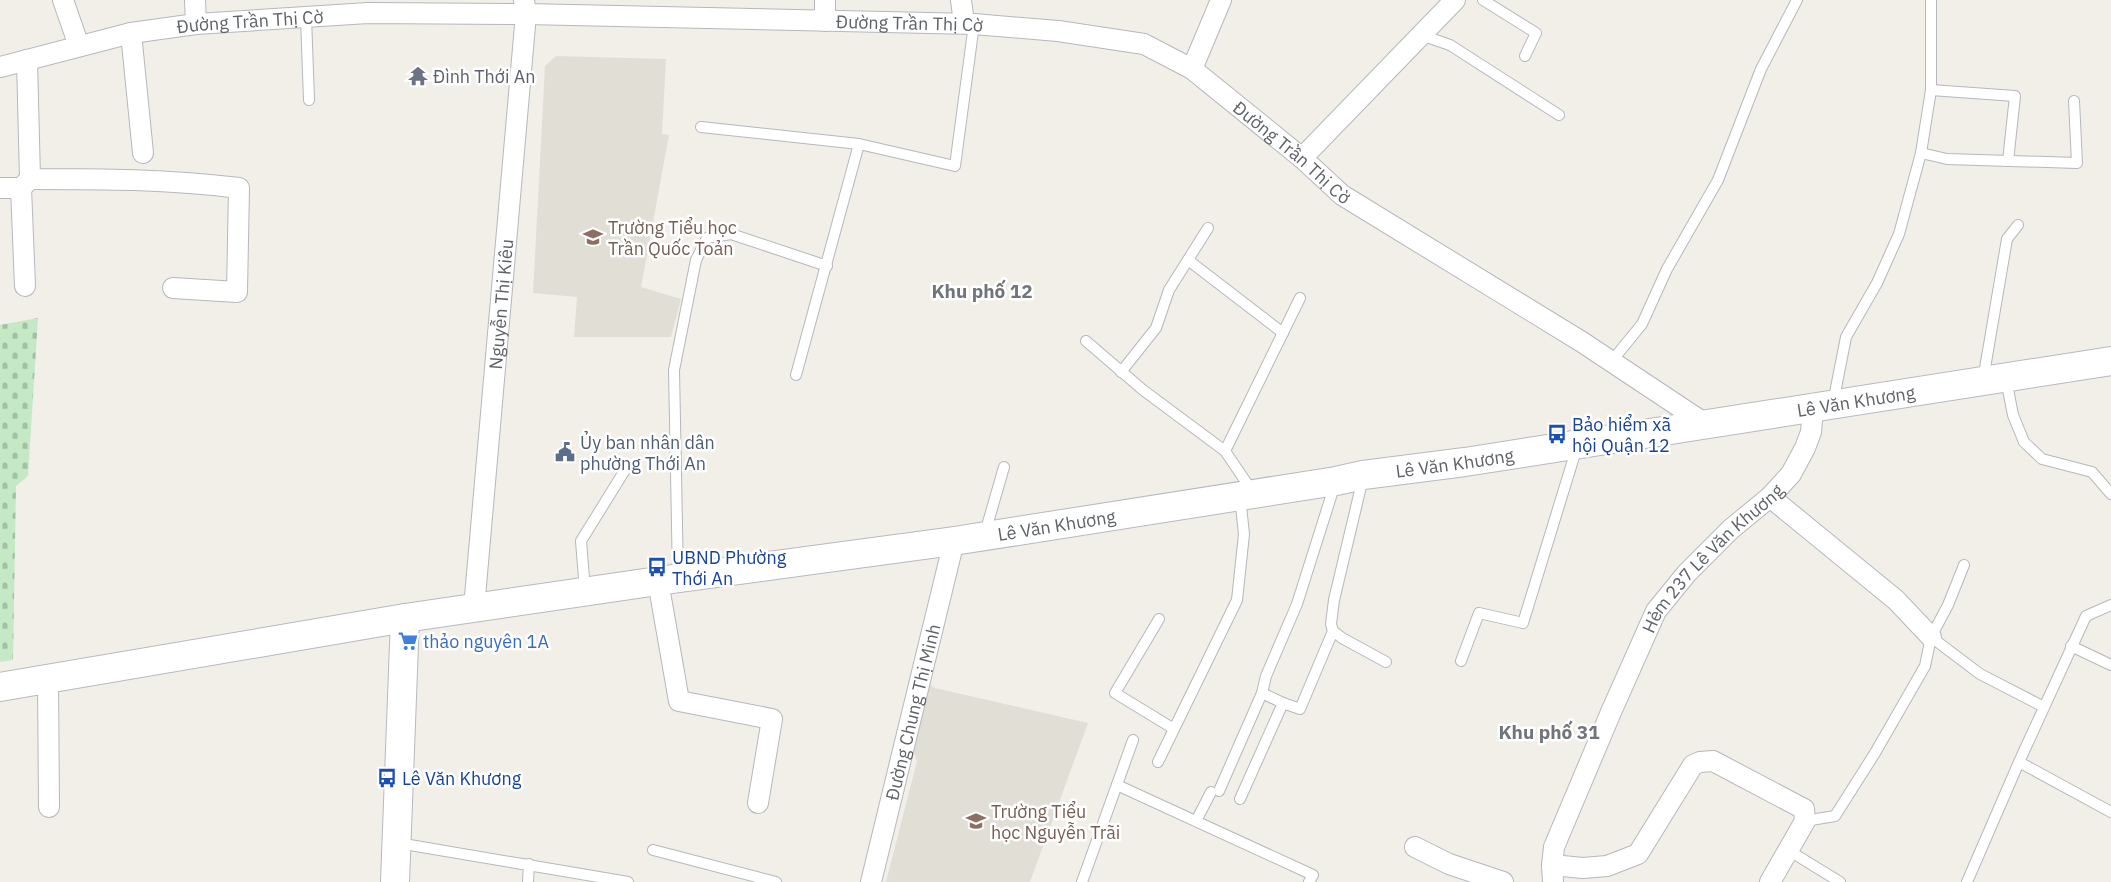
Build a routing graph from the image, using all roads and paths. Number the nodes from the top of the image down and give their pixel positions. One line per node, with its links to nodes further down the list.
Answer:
1 (63, 0): 19 (street)
2 (195, 0): 15 (street)
3 (825, 0): 14 (street)
4 (961, 0): 16 (street)
5 (1221, 0): 23 (street)
6 (1455, 0): 18 (street)
7 (1483, 0): 20 (lane)
8 (1796, 0): 46 (lane)
9 (1931, 0): 24 (lane)
10 (368, 7): 11 (street, Đường Trần Thị Cờ); 13 (street, Đường Trần Thị Cờ)
11 (525, 7): 12 (street, Đường Trần Thị Cờ); 67 (street, Nguyễn Thị Kiêu)
12 (606, 8): 14 (street, Đường Trần Thị Cờ)
13 (306, 17): 15 (street, Đường Trần Thị Cờ); 25 (lane)
14 (825, 21): 16 (street, Đường Trần Thị Cờ)
15 (196, 24): 17 (street, Đường Trần Thị Cờ)
16 (969, 24): 23 (street, Đường Trần Thị Cờ); 29 (lane)
17 (131, 33): 19 (street, Đường Trần Thị Cờ); 30 (street)
18 (1421, 35): 27 (lane); 32 (street)
19 (79, 46): 21 (street, Đường Trần Thị Cờ)
20 (1525, 56)
21 (27, 60): 22 (street, Đường Trần Thị Cờ); 34 (street)
22 (0, 67)
23 (1192, 69): 32 (street, Đường Trần Thị Cờ)
24 (1932, 90): 31 (lane); 33 (lane)
25 (309, 100)
26 (2074, 101): 33 (lane)
27 (1559, 115)
28 (701, 127): 29 (lane)
29 (859, 144): 39 (lane)
30 (143, 153)
31 (1921, 153): 33 (lane); 50 (lane)
32 (1302, 158): 46 (street, Đường Trần Thị Cờ)
33 (2008, 161)
34 (25, 184): 35 (street); 40 (street); 41 (street)
35 (0, 188)
36 (2018, 225): 49 (lane)
37 (1208, 228): 38 (lane)
38 (1188, 260): 43 (lane); 47 (lane)
39 (827, 266): 48 (lane); 64 (lane)
40 (25, 286)
41 (173, 288)
42 (1300, 298): 43 (lane)
43 (1283, 333): 53 (lane)
44 (1086, 341): 47 (lane)
45 (2111, 361): 49 (main road, Lê Văn Khương)
46 (1611, 362): 51 (street, Đường Trần Thị Cờ)
47 (1122, 372): 53 (lane)
48 (796, 375)
49 (1994, 380): 50 (main road, Lê Văn Khương); 58 (lane)
50 (1823, 407): 51 (main road, Lê Văn Khương); 60 (street, Hẻm 237 Lê Văn Khương)
51 (1704, 423): 52 (main road, Lê Văn Khương)
52 (1578, 444): 56 (main road, Lê Văn Khương); 73 (lane)
53 (1225, 451): 59 (lane)
54 (1004, 467): 61 (lane)
55 (626, 470): 65 (lane)
56 (1364, 475): 57 (main road, Lê Văn Khương); 70 (lane)
57 (1336, 481): 59 (main road, Lê Văn Khương); 78 (lane)
58 (2111, 494)
59 (1244, 495): 61 (main road, Lê Văn Khương); 81 (lane)
60 (1770, 497): 71 (street); 97 (street, Hẻm 237 Lê Văn Khương)
61 (984, 537): 62 (main road, Lê Văn Khương)
62 (954, 541): 64 (main road, Lê Văn Khương); 102 (street, Đường Chung Thị Minh)
63 (1964, 565): 71 (lane)
64 (668, 579): 65 (main road, Lê Văn Khương); 87 (street)
65 (585, 592): 67 (main road, Lê Văn Khương)
66 (2111, 605): 72 (lane)
67 (474, 608): 68 (main road, Lê Văn Khương)
68 (405, 618): 76 (main road, Lê Văn Khương); 92 (main road)
69 (1159, 619): 81 (lane)
70 (1333, 631): 74 (lane); 79 (lane)
71 (1931, 637): 80 (lane); 91 (lane)
72 (2071, 646): 75 (lane); 80 (lane)
73 (1461, 660)
74 (1386, 662)
75 (2111, 665)
76 (48, 680): 77 (main road, Lê Văn Khương); 88 (street)
77 (0, 687)
78 (1262, 693): 79 (lane); 90 (lane)
79 (1283, 703): 86 (lane)
80 (2044, 707): 84 (lane)
81 (1174, 729): 83 (lane)
82 (1133, 740): 85 (lane)
83 (1158, 762)
84 (2019, 762): 89 (lane); 108 (lane)
85 (1117, 784): 90 (lane); 103 (lane)
86 (1240, 799)
87 (758, 803)
88 (49, 807)
89 (2111, 812)
90 (1196, 821): 104 (lane)
91 (1805, 821): 95 (street); 97 (street)
92 (397, 843): 96 (lane); 98 (main road)
93 (1415, 847): 105 (street)
94 (653, 850): 101 (lane)
95 (1788, 850): 106 (street); 107 (lane)
96 (530, 864): 99 (lane); 100 (lane)
97 (1552, 873)
98 (395, 882)
99 (528, 882)
100 (628, 882)
101 (776, 882)
102 (871, 882)
103 (1082, 882)
104 (1309, 882)
105 (1503, 882)
106 (1770, 882)
107 (1840, 882)
108 (1967, 882)

